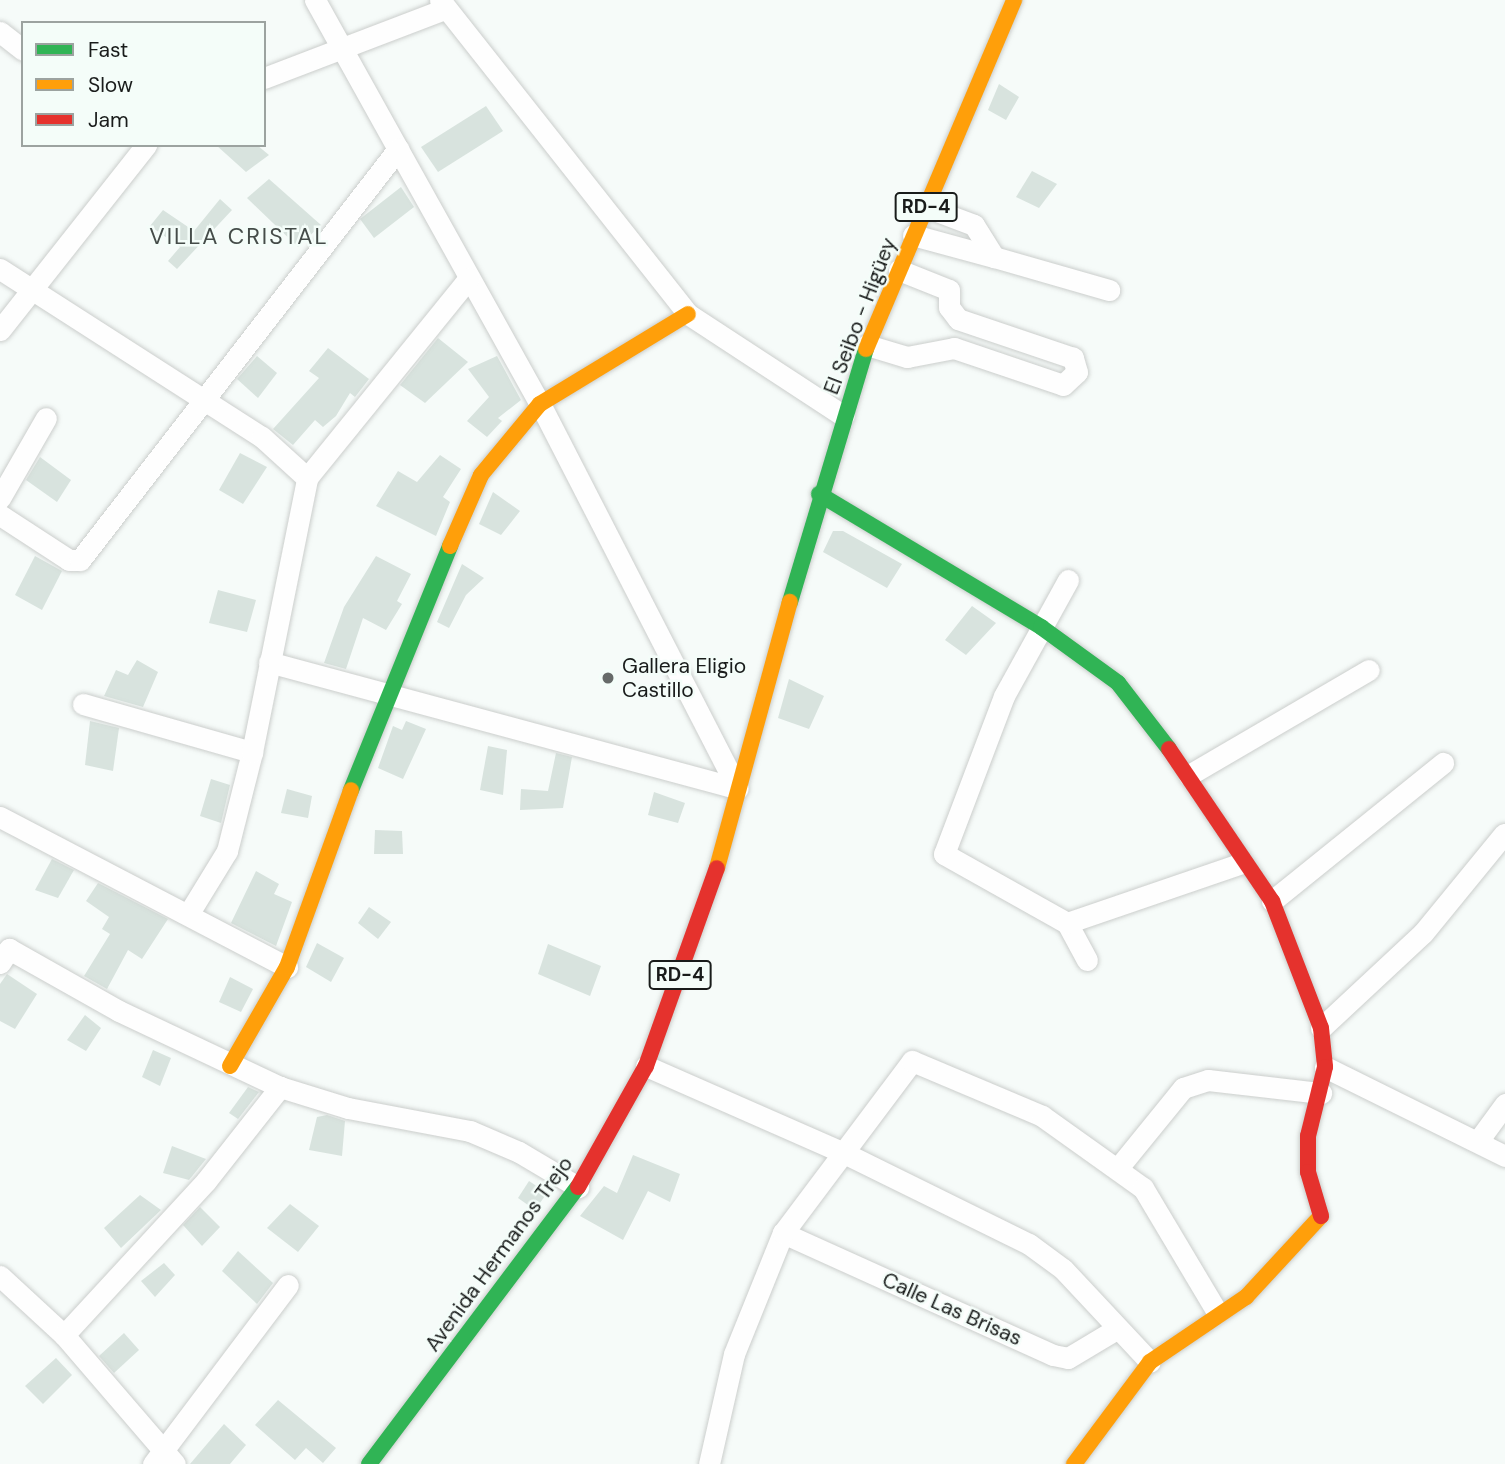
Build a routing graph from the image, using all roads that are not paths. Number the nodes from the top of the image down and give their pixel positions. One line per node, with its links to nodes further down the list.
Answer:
1 (315, 0): 6 (street)
2 (1014, 0): 12 (street, El Seibo - Higüey / RD-4)
3 (443, 5): 6 (street); 20 (street)
4 (0, 32): 5 (street)
5 (21, 48)
6 (340, 48): 7 (street); 10 (street)
7 (266, 77)
8 (116, 147): 11 (street)
9 (144, 147): 11 (street)
10 (398, 149): 17 (street); 25 (street)
11 (129, 161): 18 (street)
12 (926, 207): 13 (street, El Seibo - Higüey / RD-4); 14 (street)
13 (914, 235): 14 (street); 16 (street, El Seibo - Higüey / RD-4)
14 (994, 257): 19 (street)
15 (0, 269): 18 (street)
16 (899, 270): 21 (street); 23 (street, El Seibo - Higüey / RD-4)
17 (469, 278): 26 (street); 29 (street)
18 (34, 287): 22 (street); 25 (street)
19 (1109, 290)
20 (688, 314): 26 (street); 27 (street)
21 (967, 323): 24 (street); 24 (street)
22 (0, 330)
23 (867, 345): 24 (street); 27 (street, El Seibo - Higüey / RD-4)
24 (954, 348)
25 (202, 397): 29 (street); 31 (street)
26 (540, 404): 36 (street); 41 (street)
27 (844, 416): 30 (street, Avenida Hermanos Trejo / RD-4)
28 (46, 418): 31 (street)
29 (307, 478): 34 (street)
30 (819, 494): 33 (street); 41 (street, Avenida Hermanos Trejo / RD-4)
31 (1, 514)
32 (1068, 580): 33 (street)
33 (1041, 627): 40 (street); 47 (street)
34 (269, 662): 36 (street); 38 (street)
35 (1369, 670): 40 (street)
36 (386, 695): 41 (street); 50 (street)
37 (83, 704): 38 (street)
38 (253, 752): 46 (street)
39 (1443, 763): 45 (street)
40 (1189, 775): 44 (street)
41 (737, 788): 53 (street, Avenida Hermanos Trejo / RD-4)
42 (0, 817): 46 (street)
43 (1504, 834): 51 (street)
44 (1242, 863): 45 (street); 47 (street)
45 (1272, 901): 51 (street)
46 (189, 914): 50 (street)
47 (1067, 923): 48 (street)
48 (1087, 960)
49 (0, 963): 52 (street)
50 (287, 967): 52 (street)
51 (1321, 1028): 54 (street)
52 (230, 1066): 55 (street)
53 (646, 1066): 59 (street); 62 (street, Avenida Hermanos Trejo / RD-4)
54 (1325, 1067): 56 (street); 58 (street)
55 (280, 1087): 62 (street); 68 (street)
56 (1321, 1093): 61 (street); 66 (street)
57 (1505, 1104): 58 (street)
58 (1478, 1141): 60 (street)
59 (842, 1152): 61 (street); 63 (street); 67 (street)
60 (1505, 1156)
61 (1118, 1168): 66 (street)
62 (578, 1187): 71 (street, Avenida Hermanos Trejo / RD-4)
63 (783, 1233): 67 (street, Calle Las Brisas); 72 (street)
64 (0, 1276): 68 (street)
65 (288, 1285): 70 (street)
66 (1217, 1312): 69 (street)
67 (1118, 1328): 69 (street)
68 (64, 1335): 70 (street)
69 (1150, 1362): 73 (street)
70 (164, 1460)
71 (369, 1464)
72 (709, 1464)
73 (1074, 1464)

